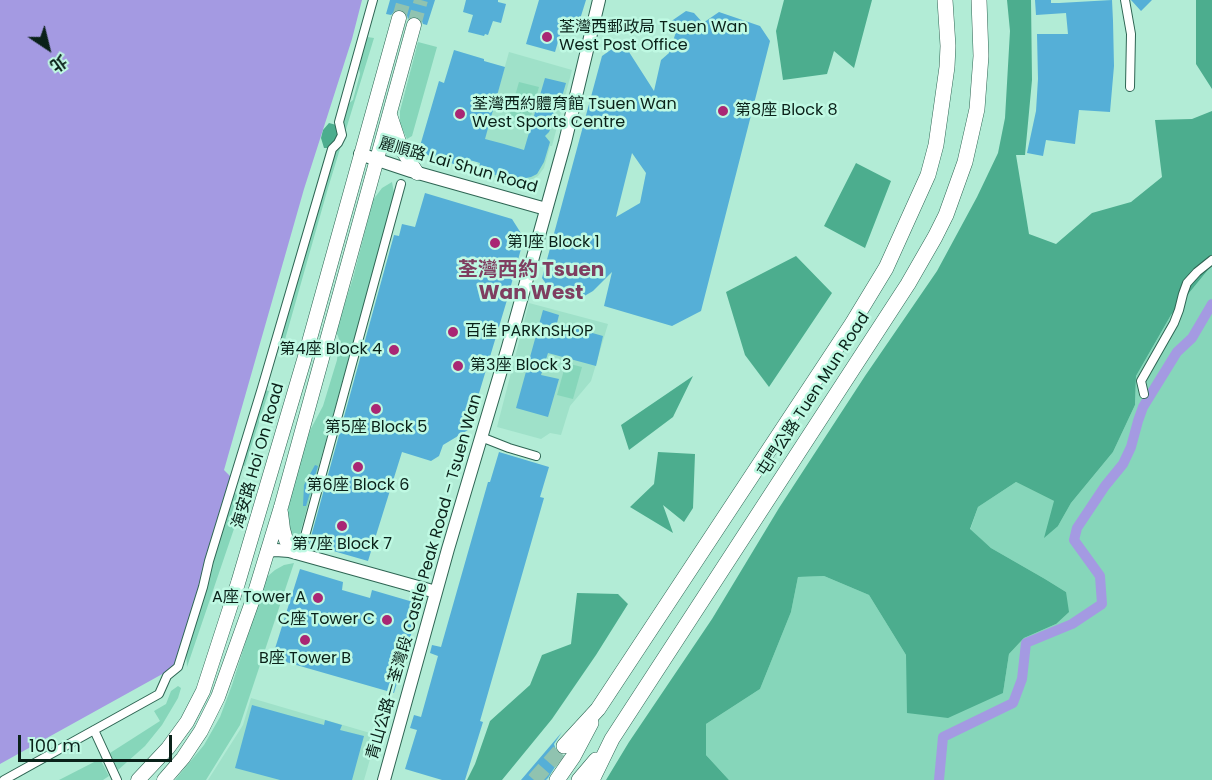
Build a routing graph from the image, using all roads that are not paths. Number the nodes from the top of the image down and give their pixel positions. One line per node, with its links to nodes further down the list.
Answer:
1 (373, 0): 25 (street)
2 (599, 0): 14 (street, 青山公路－荃灣段 Castle Peak Road – Tsuen Wan)
3 (945, 0): 24 (highway, 屯門公路 Tuen Mun Road)
4 (979, 0): 26 (highway, 屯門公路 Tuen Mun Road)
5 (1125, 0): 8 (street)
6 (399, 18): 10 (main road, 海安路 Hoi On Road)
7 (414, 25): 9 (main road, 海安路 Hoi On Road)
8 (1130, 87)
9 (390, 115): 11 (main road, 海安路 Hoi On Road); 12 (main road)
10 (360, 154): 11 (street, 麗順路 Lai Shun Road); 22 (main road, 海安路 Hoi On Road)
11 (377, 159): 12 (street, 麗順路 Lai Shun Road); 19 (main road, 海安路 Hoi On Road)
12 (417, 173): 14 (street, 麗順路 Lai Shun Road)
13 (401, 184): 20 (street)
14 (546, 209): 17 (street, 青山公路－荃灣段 Castle Peak Road – Tsuen Wan)
15 (1212, 260): 16 (street)
16 (1144, 394)
17 (482, 437): 18 (street); 23 (street, 青山公路－荃灣段 Castle Peak Road – Tsuen Wan)
18 (536, 456)
19 (281, 507): 20 (main road); 21 (main road, 海安路 Hoi On Road)
20 (299, 550): 21 (street); 23 (street)
21 (267, 551): 22 (main road); 31 (main road, 海安路 Hoi On Road)
22 (238, 583): 30 (main road, 海安路 Hoi On Road)
23 (436, 592): 32 (street, 青山公路－荃灣段 Castle Peak Road – Tsuen Wan)
24 (598, 709): 27 (highway, 屯門公路 Tuen Mun Road); 33 (highway)
25 (94, 730): 28 (street); 29 (street)
26 (612, 739): 34 (highway); 35 (highway, 屯門公路 Tuen Mun Road)
27 (564, 746)
28 (4, 780)
29 (117, 780)
30 (138, 780)
31 (164, 780)
32 (384, 780)
33 (557, 780)
34 (579, 780)
35 (592, 780)

